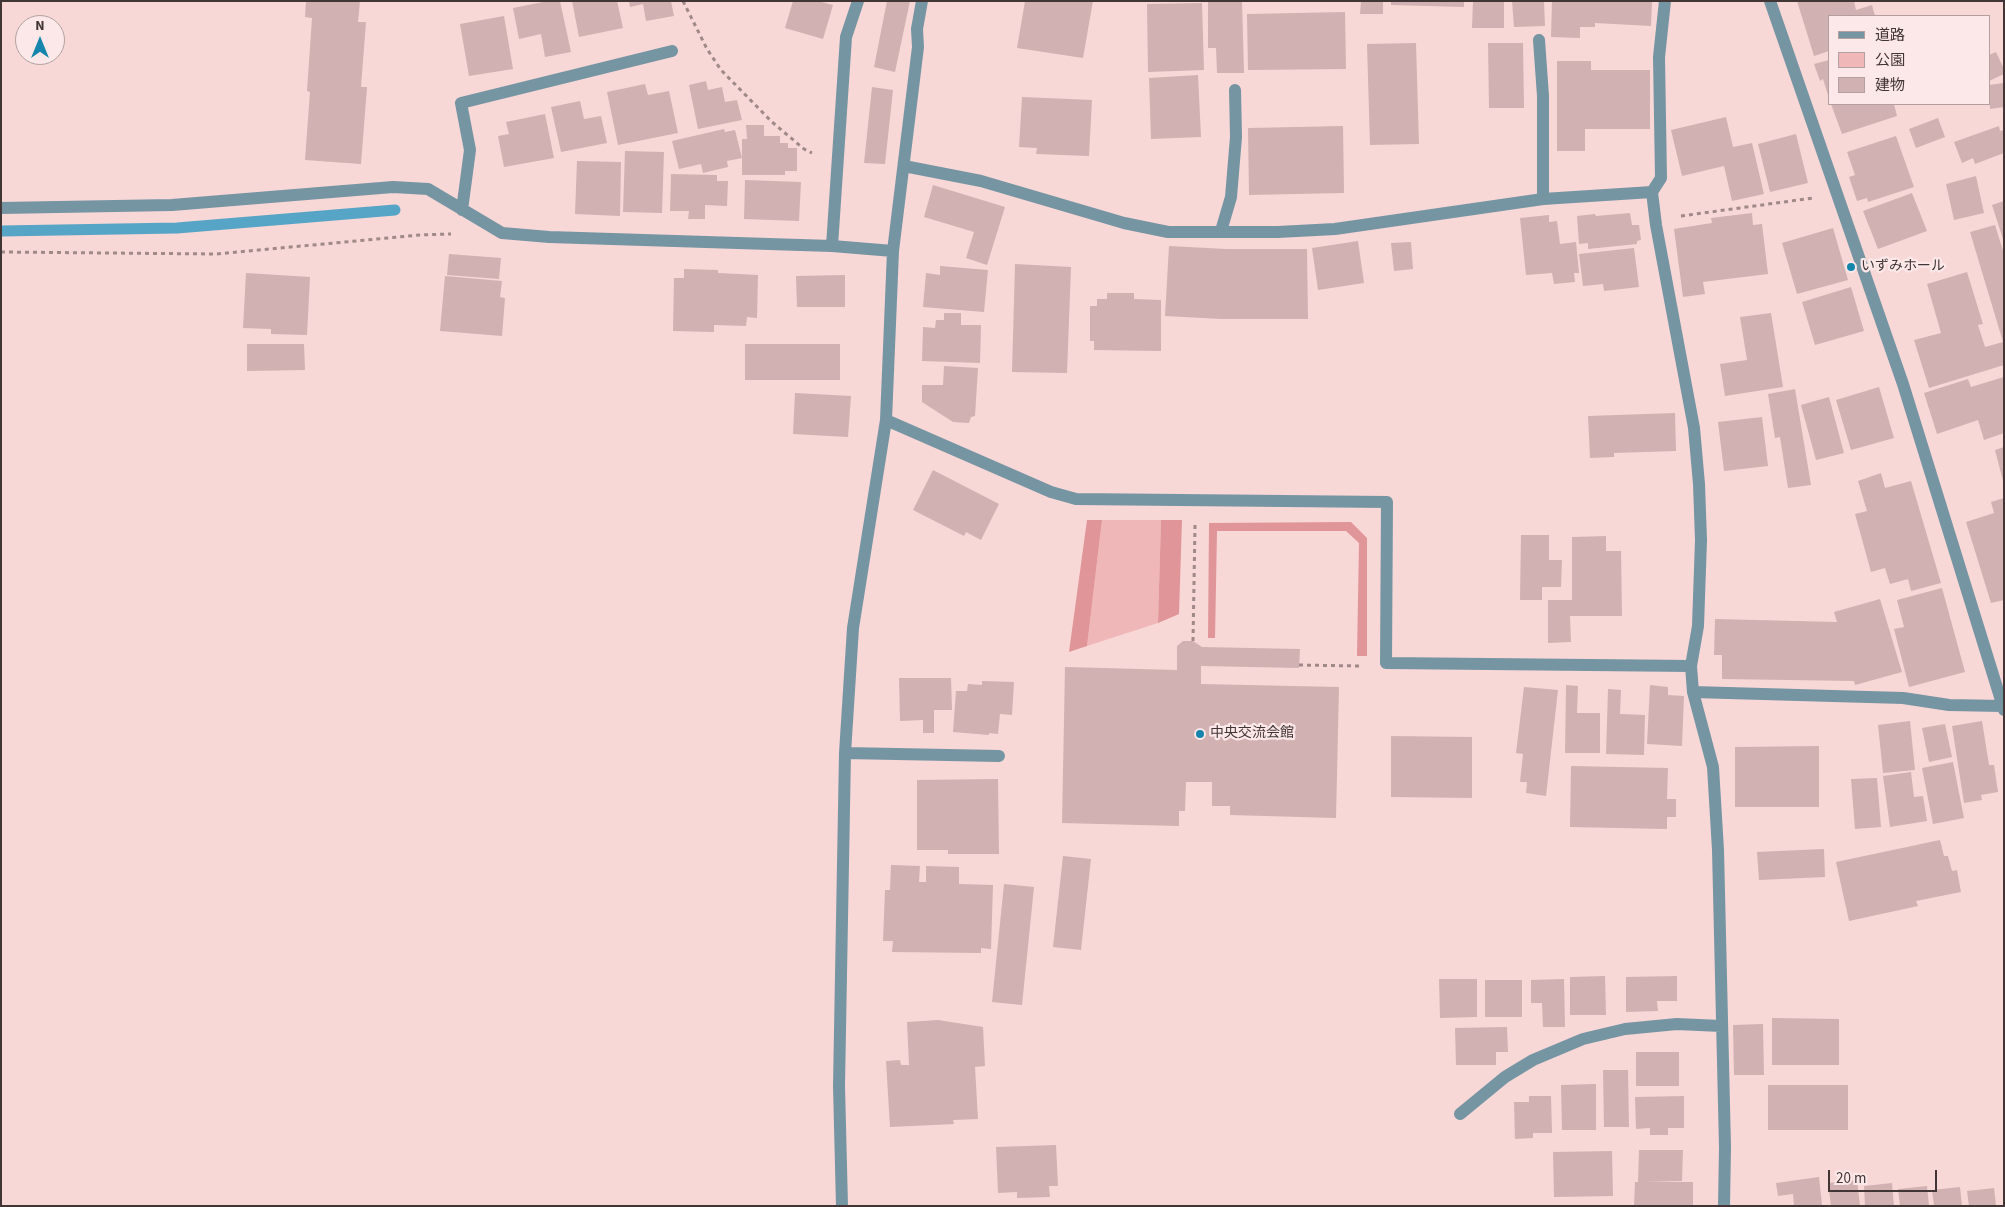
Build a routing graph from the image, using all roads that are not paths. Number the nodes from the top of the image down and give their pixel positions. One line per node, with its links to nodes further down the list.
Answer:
1 (858, 1): 14 (street)
2 (922, 1): 8 (street)
3 (1665, 1): 9 (street)
4 (1770, 1): 19 (street)
5 (1539, 40): 10 (street)
6 (672, 51): 12 (street)
7 (1235, 90): 13 (street)
8 (904, 166): 13 (street); 15 (street)
9 (1652, 192): 10 (street); 17 (street)
10 (1543, 199): 13 (street)
11 (1, 208): 12 (street)
12 (462, 210): 14 (street)
13 (1221, 231)
14 (832, 246): 15 (street)
15 (892, 251): 16 (street)
16 (886, 420): 17 (street); 20 (street)
17 (1690, 666): 18 (street)
18 (1692, 692): 19 (street); 22 (street)
19 (2003, 708)
20 (845, 753): 21 (street); 24 (street)
21 (999, 756)
22 (1721, 1026): 23 (street); 25 (street)
23 (1460, 1114)
24 (842, 1206)
25 (1724, 1206)

